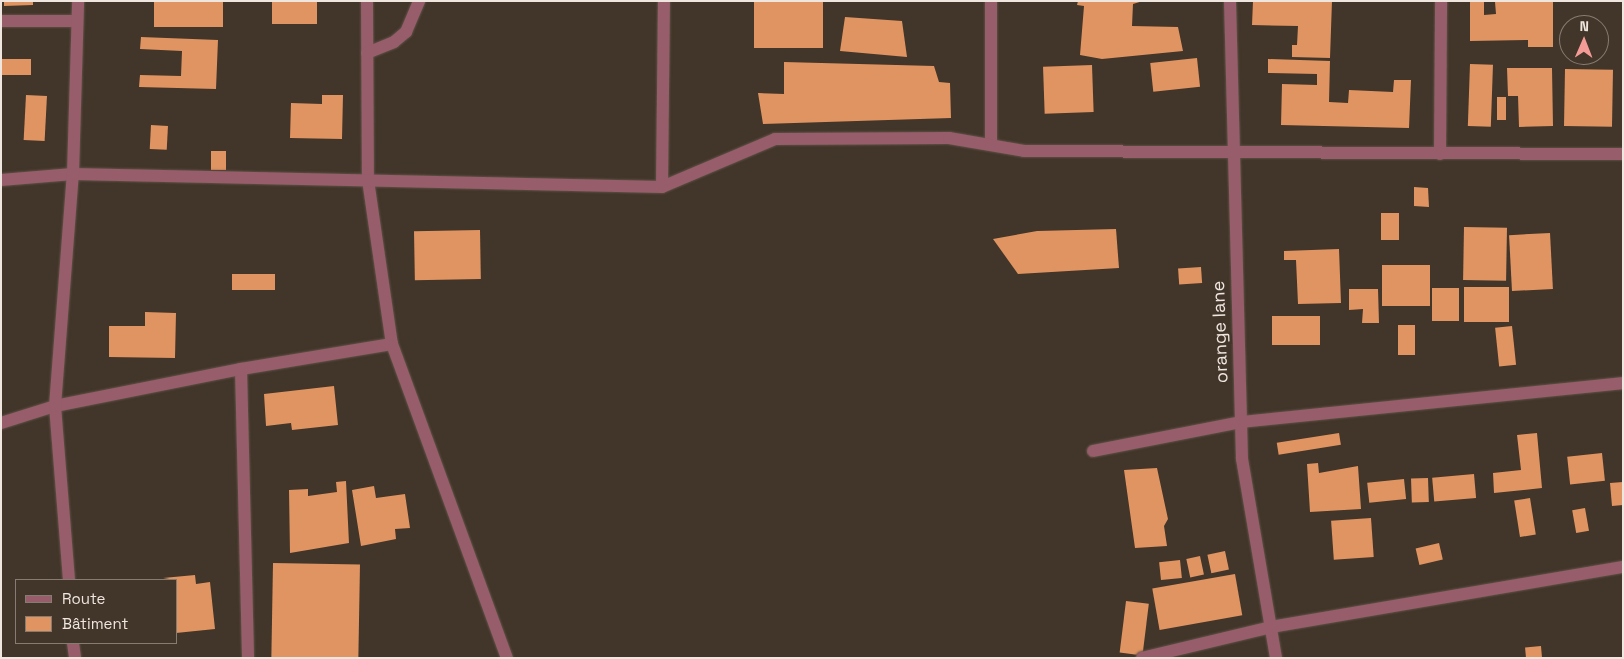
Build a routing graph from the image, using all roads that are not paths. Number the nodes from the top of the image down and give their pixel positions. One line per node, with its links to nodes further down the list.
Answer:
1 (78, 1): 9 (street)
2 (367, 1): 10 (street)
3 (419, 1): 10 (street)
4 (664, 1): 18 (street)
5 (991, 1): 11 (street)
6 (1230, 1): 12 (street, orange lane)
7 (1441, 1): 13 (street)
8 (1, 21): 9 (street)
9 (77, 21): 15 (street)
10 (367, 53): 17 (street)
11 (991, 145): 12 (street); 18 (street)
12 (1231, 153): 13 (street); 23 (street, orange lane)
13 (1440, 154): 14 (street)
14 (1623, 154)
15 (73, 174): 16 (street); 17 (street); 22 (street)
16 (1, 180)
17 (368, 180): 18 (street); 19 (street)
18 (662, 187)
19 (392, 344): 20 (street); 32 (street)
20 (241, 369): 22 (street); 31 (street)
21 (1623, 382): 23 (street)
22 (55, 406): 24 (street); 27 (street)
23 (1241, 422): 25 (street); 28 (street, orange lane)
24 (1, 423)
25 (1093, 451)
26 (1623, 568): 28 (street)
27 (69, 579)
28 (1271, 626): 33 (street); 34 (street, orange lane)
29 (74, 644): 30 (street)
30 (75, 658)
31 (248, 658)
32 (506, 658)
33 (1142, 658)
34 (1276, 658)

